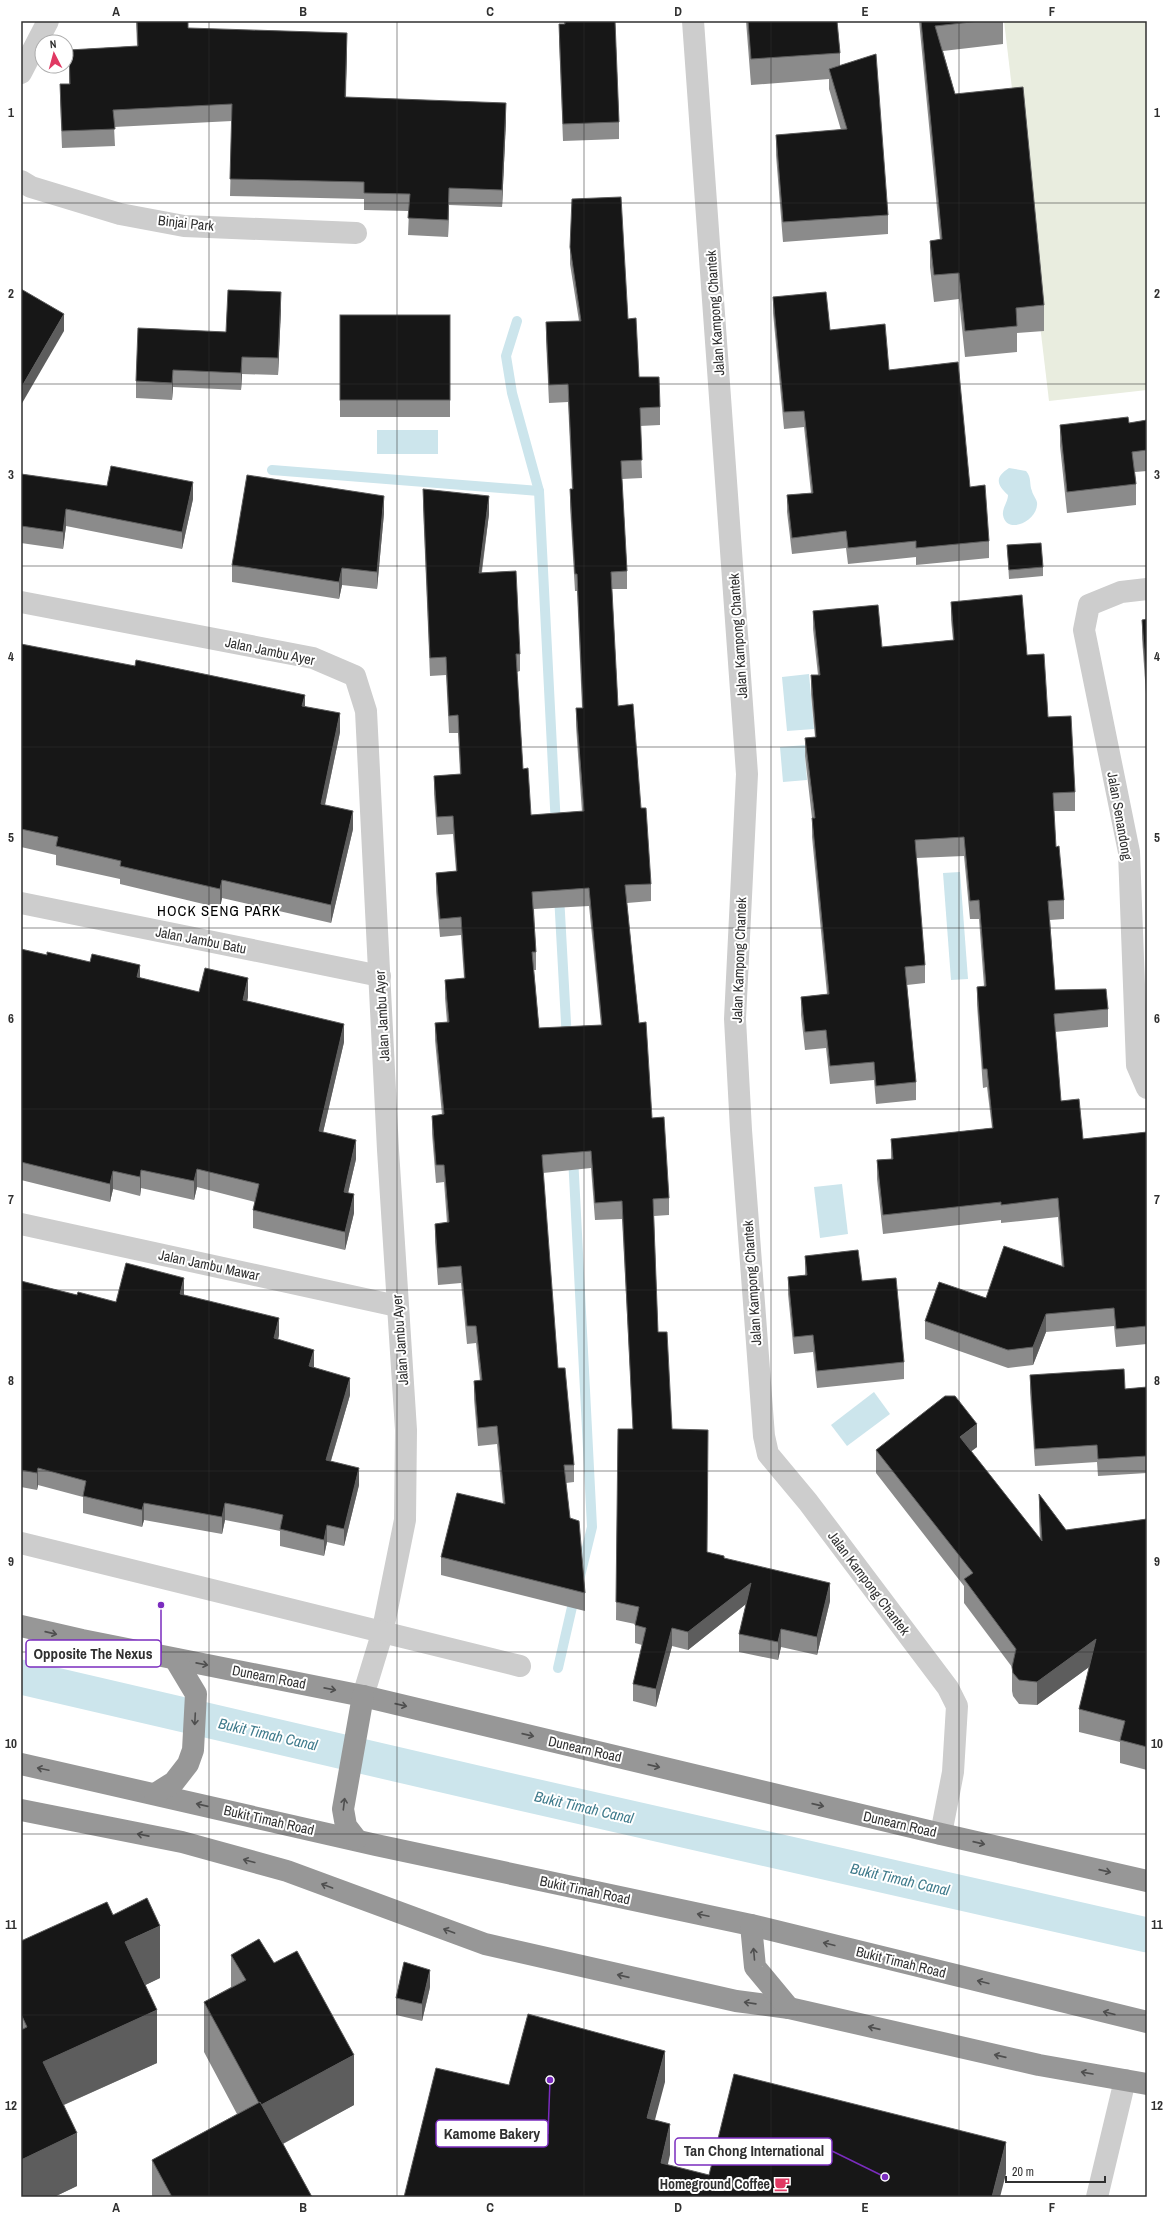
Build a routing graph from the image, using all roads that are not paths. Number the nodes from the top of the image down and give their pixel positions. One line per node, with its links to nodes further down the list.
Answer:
1 (48, 21): 3 (street)
2 (693, 21): 22 (street, Jalan Kampong Chantek)
3 (21, 73)
4 (21, 181): 5 (street, Binjai Park)
5 (356, 233)
6 (1147, 589): 10 (street, Jalan Senandong)
7 (21, 602): 9 (street, Jalan Jambu Ayer)
8 (21, 903): 9 (street, Jalan Jambu Batu)
9 (380, 976): 12 (street, Jalan Jambu Ayer)
10 (1147, 1088)
11 (21, 1224): 12 (street, Jalan Jambu Mawar)
12 (397, 1306): 15 (street, Jalan Jambu Ayer)
13 (21, 1543): 15 (street)
14 (21, 1626): 16 (highway, Dunearn Road, one-way to 16)
15 (382, 1634): 17 (street); 18 (street, Jalan Jambu Ayer)
16 (175, 1658): 18 (highway, Dunearn Road, one-way to 18); 20 (highway, one-way to 20)
17 (520, 1666)
18 (363, 1696): 22 (highway, Dunearn Road, one-way to 22); 23 (highway, one-way to 18)
19 (21, 1764): 20 (highway, Bukit Timah Road, one-way to 19)
20 (155, 1794): 23 (highway, Bukit Timah Road, one-way to 20)
21 (21, 1810): 26 (highway, one-way to 21)
22 (941, 1834): 24 (highway, Dunearn Road, one-way to 24)
23 (356, 1839): 25 (highway, Bukit Timah Road, one-way to 23)
24 (1147, 1881)
25 (751, 1925): 26 (highway, one-way to 25); 27 (highway, Bukit Timah Road, one-way to 25)
26 (789, 2008): 28 (highway, one-way to 26)
27 (1147, 2022)
28 (1125, 2080): 29 (highway); 30 (street)
29 (1147, 2084)
30 (1097, 2197)

